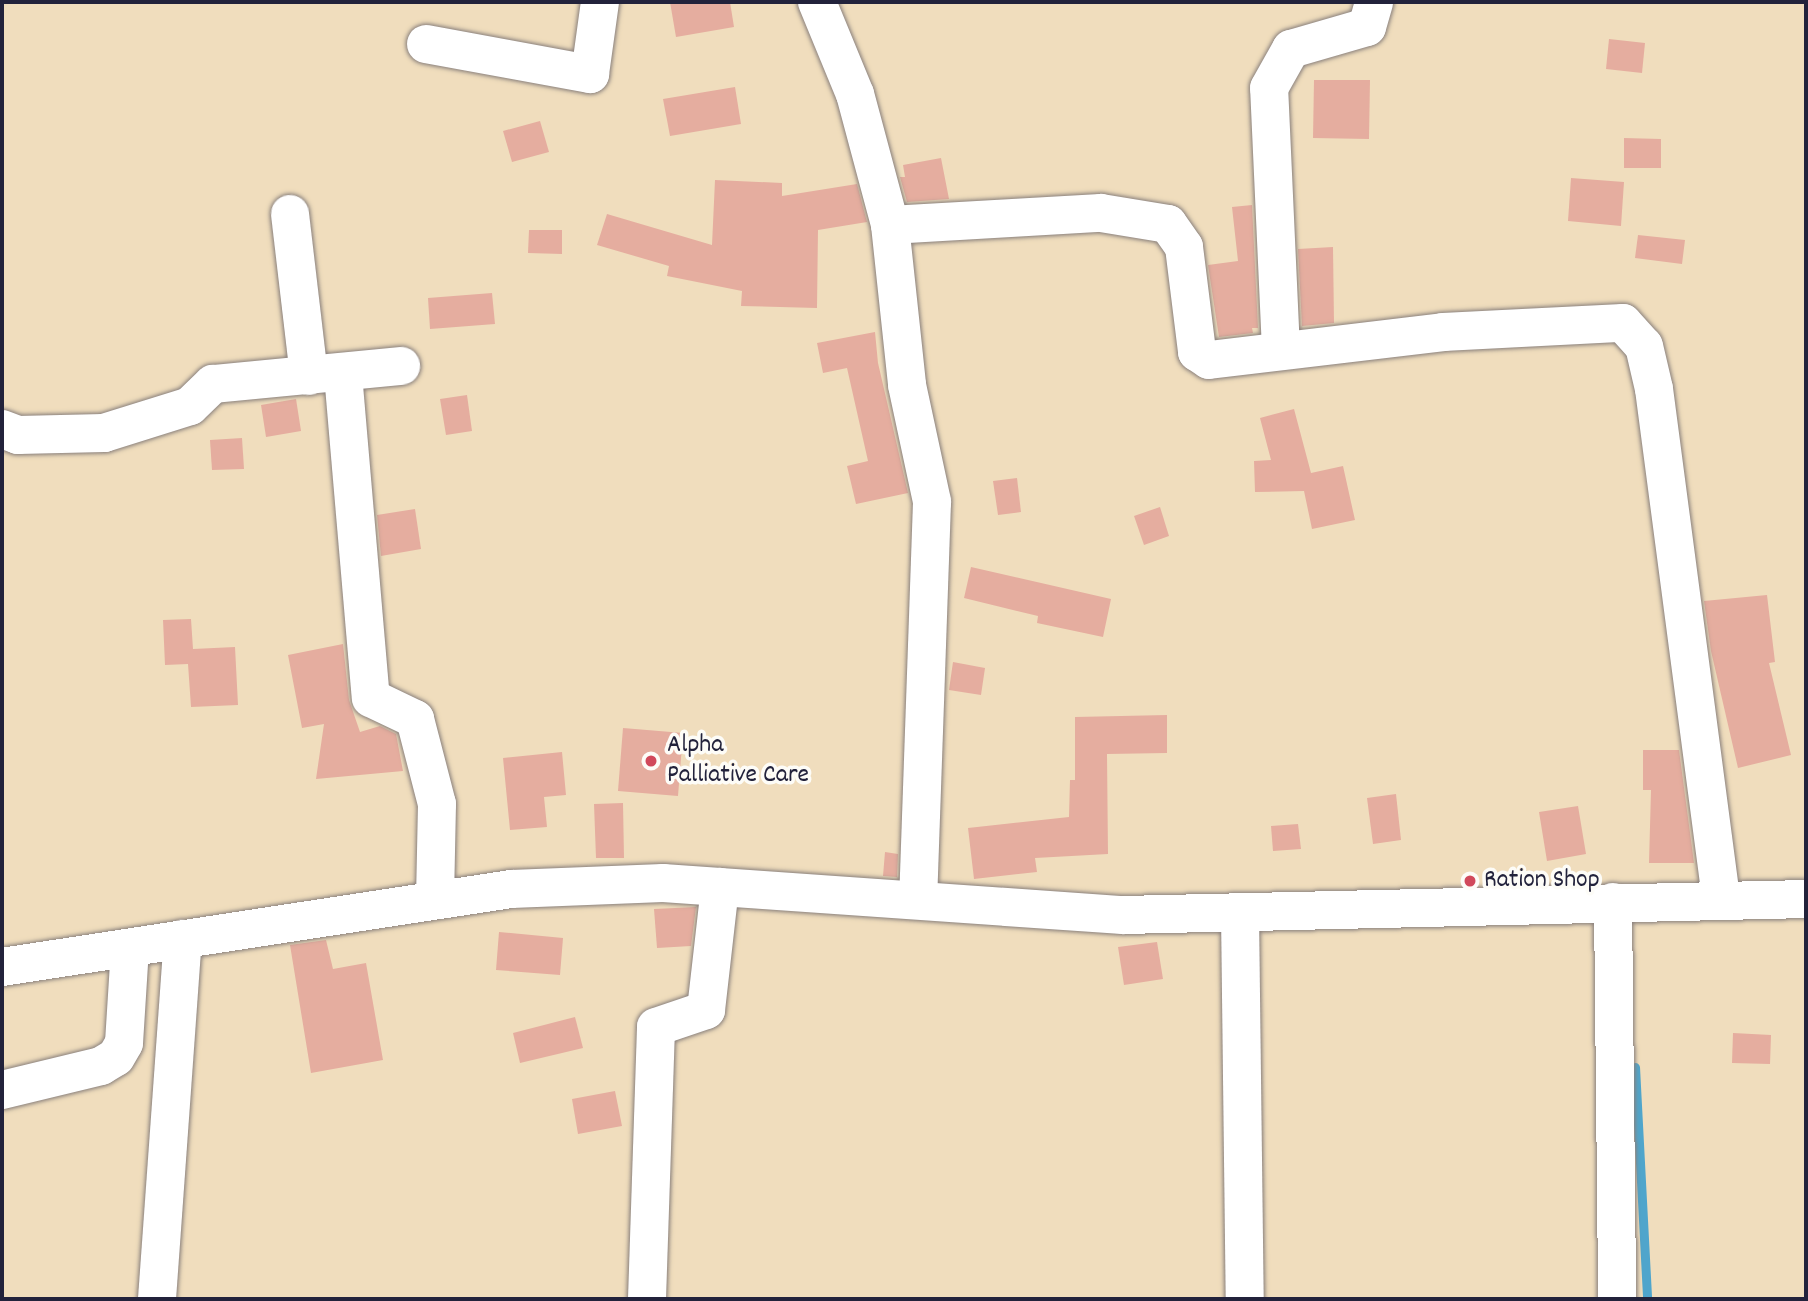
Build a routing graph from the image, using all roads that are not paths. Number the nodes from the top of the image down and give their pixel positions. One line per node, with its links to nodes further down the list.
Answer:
1 (600, 2): 4 (street)
2 (817, 2): 6 (street)
3 (1374, 2): 7 (street)
4 (426, 44)
5 (290, 214): 9 (street)
6 (890, 225): 7 (street); 12 (street)
7 (1281, 351): 13 (street)
8 (401, 366): 9 (street)
9 (326, 375): 10 (street); 14 (street)
10 (2, 429)
11 (720, 887): 12 (street); 14 (street); 23 (street)
12 (918, 898): 17 (street)
13 (1721, 898): 15 (street); 16 (street)
14 (435, 899): 18 (street)
15 (1806, 899)
16 (1613, 902): 17 (street); 25 (street)
17 (1240, 913): 24 (street)
18 (183, 939): 19 (street); 22 (street)
19 (130, 948): 20 (street); 21 (street)
20 (2, 967)
21 (2, 1090)
22 (158, 1299)
23 (647, 1299)
24 (1245, 1299)
25 (1617, 1299)

